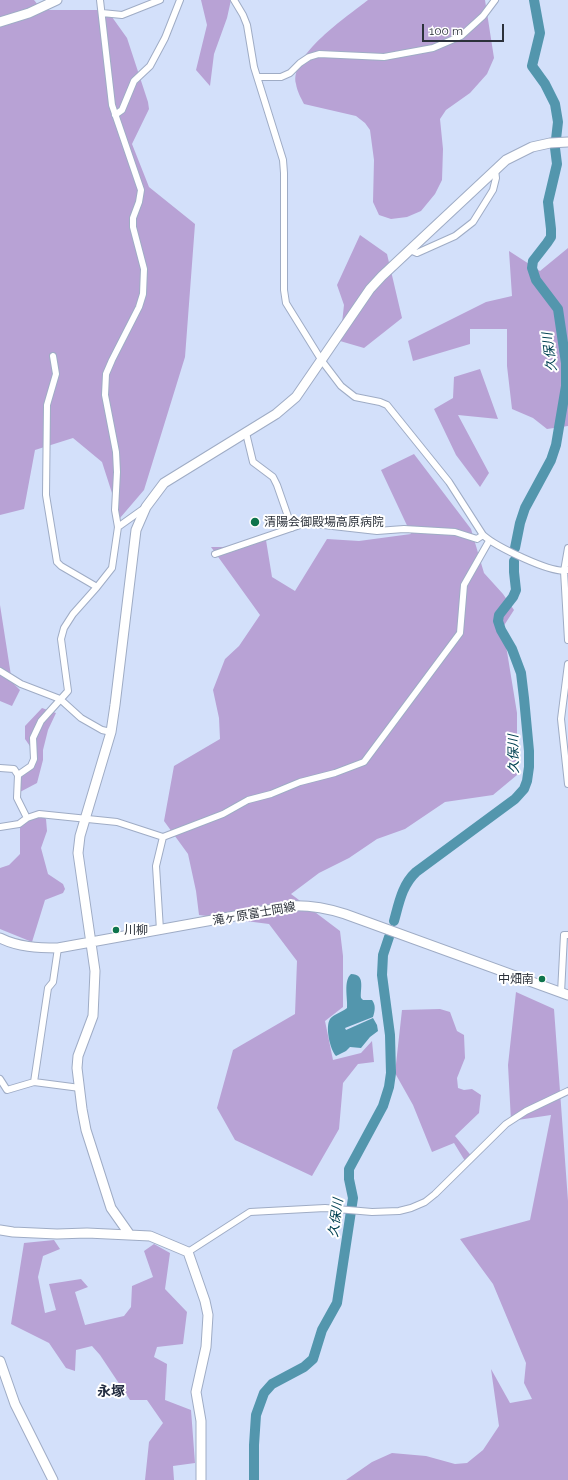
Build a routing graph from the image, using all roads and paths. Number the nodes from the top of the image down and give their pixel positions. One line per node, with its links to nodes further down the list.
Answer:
1 (58, 0): 8 (street)
2 (100, 0): 7 (street)
3 (160, 0): 7 (street)
4 (180, 0): 10 (street)
5 (234, 0): 9 (street)
6 (495, 0): 9 (street)
7 (102, 13): 10 (street)
8 (0, 22)
9 (258, 77): 15 (street)
10 (115, 116): 18 (street)
11 (564, 142): 12 (street)
12 (495, 170): 13 (street); 13 (street)
13 (410, 250): 15 (street)
14 (53, 356): 25 (street)
15 (322, 360): 16 (street); 20 (street)
16 (246, 433): 17 (street); 19 (street)
17 (146, 507): 18 (street); 30 (street)
18 (118, 527): 25 (street)
19 (292, 528): 20 (street); 23 (street)
20 (483, 535): 21 (street)
21 (489, 541): 24 (street); 37 (street)
22 (568, 548): 24 (street)
23 (216, 554)
24 (566, 571): 26 (street)
25 (97, 588): 29 (street)
26 (568, 640)
27 (568, 664): 33 (street)
28 (0, 671): 29 (street)
29 (60, 699): 30 (street); 32 (street)
30 (111, 732): 35 (street)
31 (0, 768): 32 (street)
32 (18, 775): 34 (street)
33 (568, 784)
34 (27, 818): 35 (street); 36 (street)
35 (85, 818): 37 (street); 41 (street)
36 (0, 827)
37 (163, 837): 38 (street)
38 (160, 930): 41 (street, 滝ヶ原富士岡線); 43 (street, 滝ヶ原富士岡線)
39 (568, 935): 43 (street)
40 (0, 938): 42 (street, 滝ヶ原富士岡線)
41 (90, 942): 42 (street, 滝ヶ原富士岡線); 46 (street)
42 (58, 948): 45 (street)
43 (564, 994)
44 (0, 1079): 45 (street)
45 (34, 1082): 46 (street)
46 (80, 1088): 49 (street)
47 (568, 1091): 50 (street)
48 (0, 1230): 49 (street)
49 (130, 1235): 50 (street)
50 (188, 1252): 53 (street)
51 (0, 1361): 52 (street)
52 (53, 1480)
53 (201, 1480)

